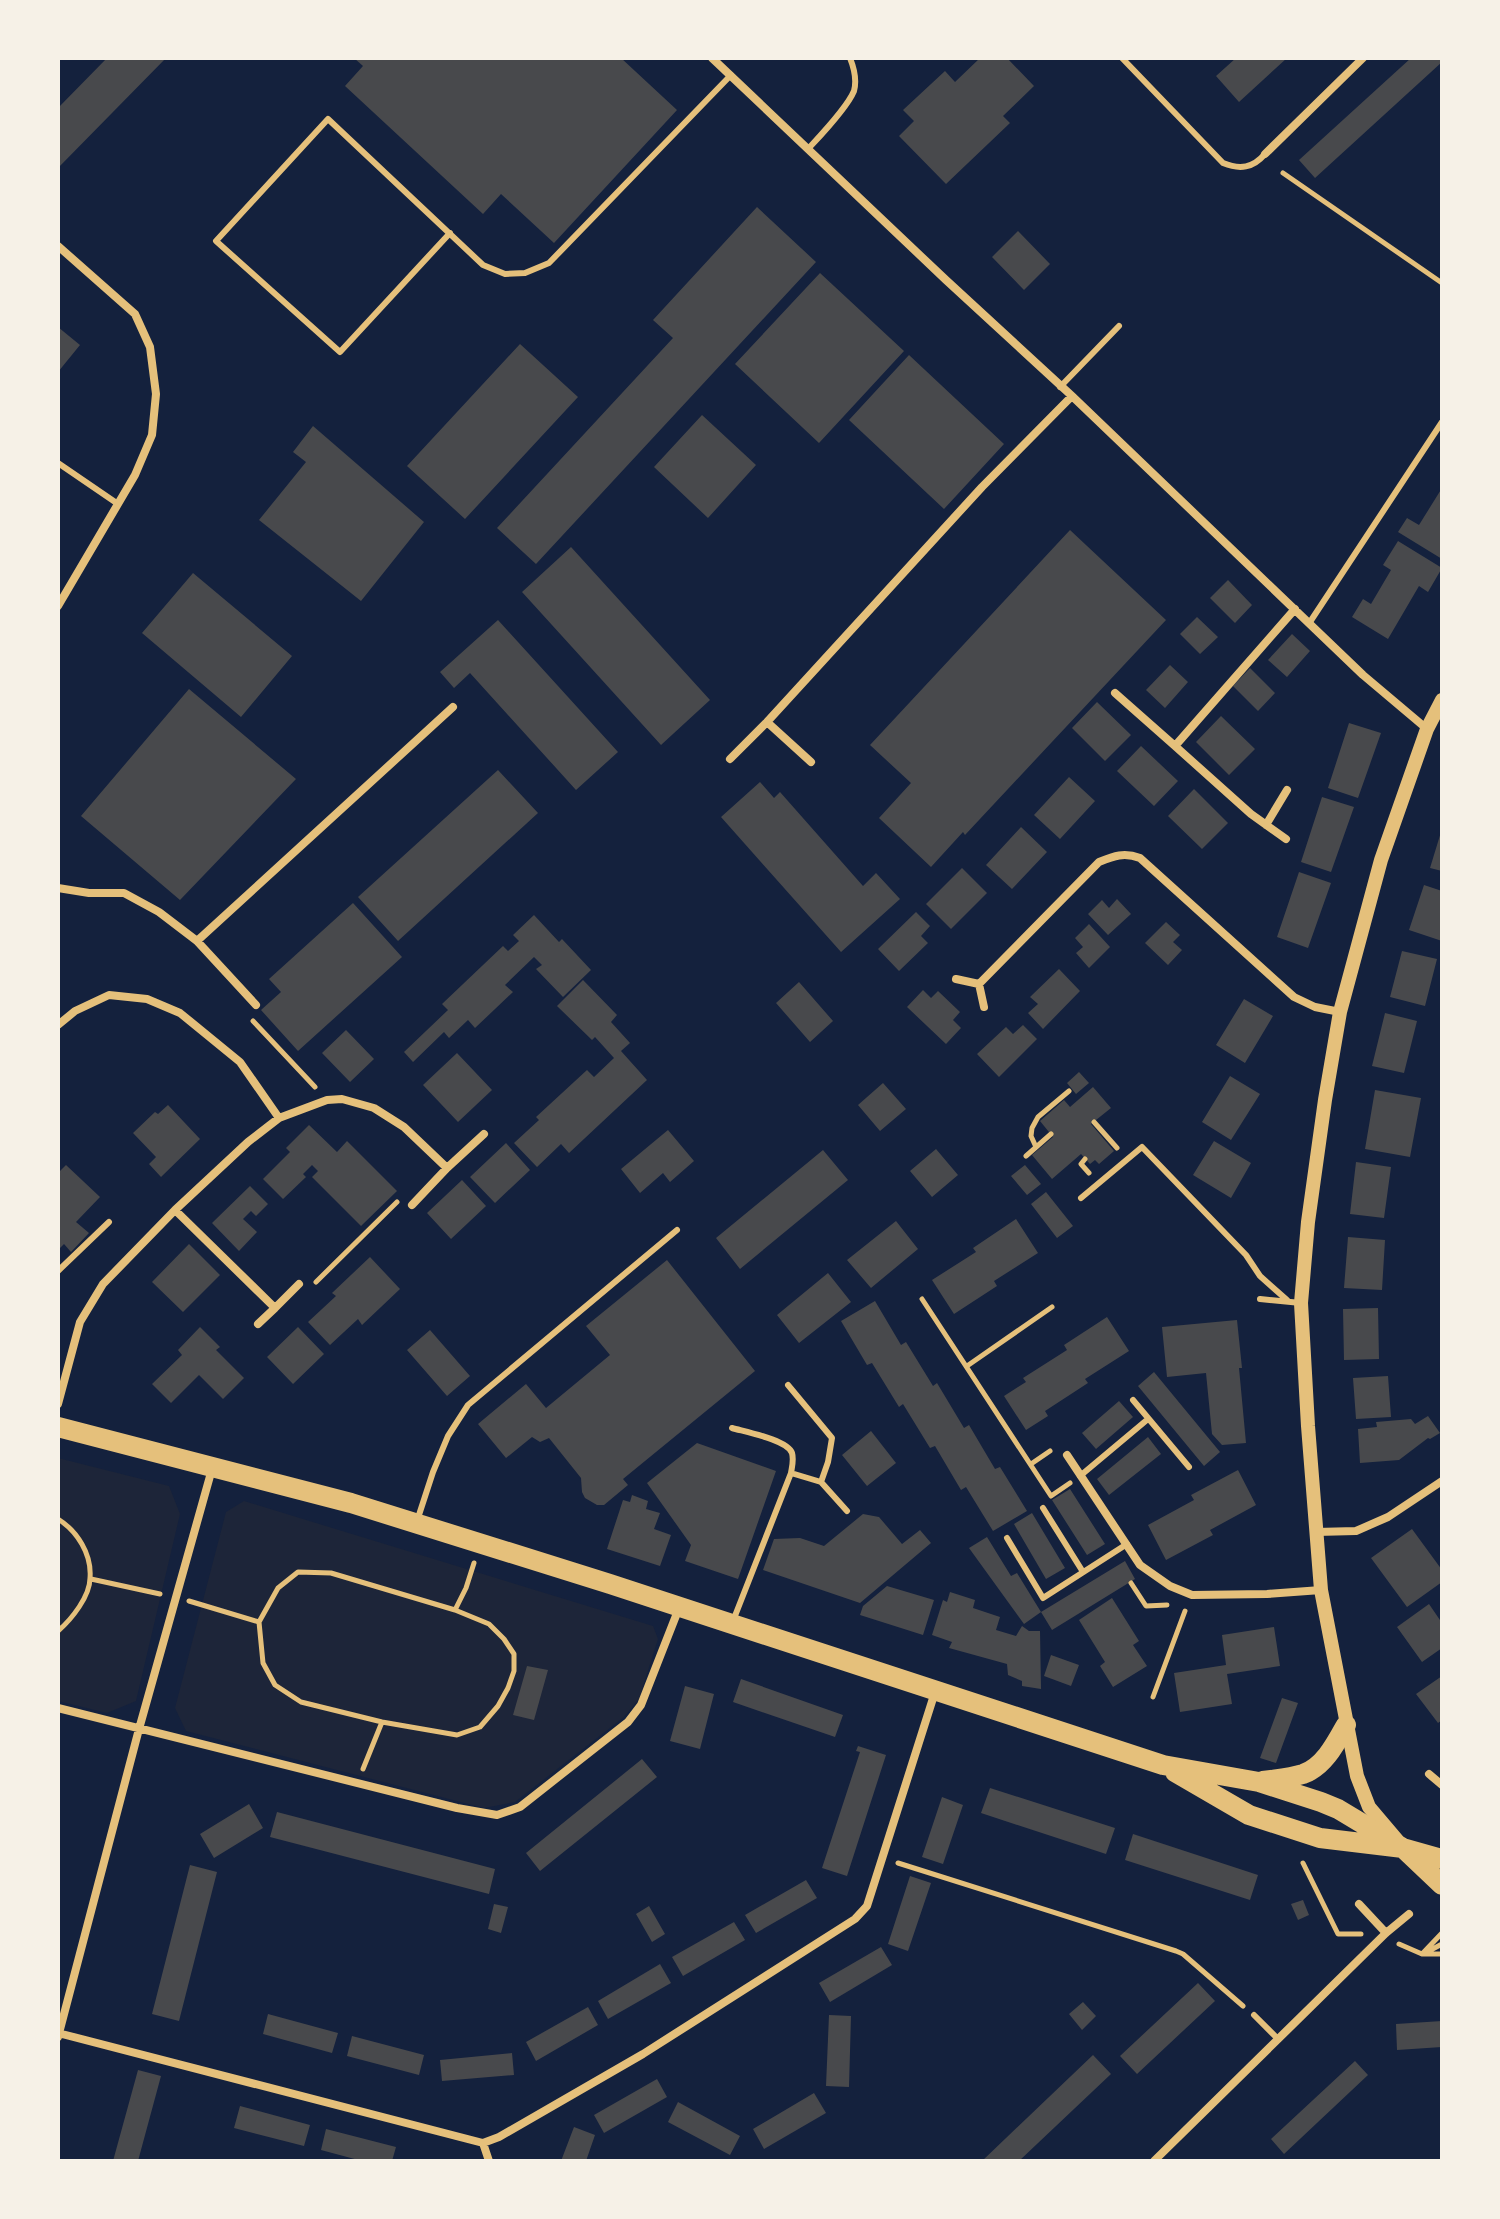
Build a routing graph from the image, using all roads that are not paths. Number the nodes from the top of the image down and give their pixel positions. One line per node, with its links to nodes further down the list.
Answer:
1 (712, 58): 5 (street)
2 (850, 58): 6 (lane)
3 (1122, 58): 7 (lane)
4 (1363, 58): 7 (street)
5 (731, 75): 6 (street); 8 (lane)
6 (808, 149): 11 (street)
7 (1265, 154)
8 (450, 233): 8 (lane)
9 (58, 246): 15 (street)
10 (1119, 326): 11 (lane)
11 (1060, 387): 12 (street)
12 (1072, 396): 17 (street); 22 (street)
13 (1442, 422): 18 (lane)
14 (58, 463): 15 (lane)
15 (118, 504): 16 (street)
16 (58, 606)
17 (1295, 609): 18 (street); 24 (street)
18 (1310, 622): 23 (street)
19 (1115, 693): 24 (street)
20 (1442, 700): 23 (street)
21 (453, 707): 31 (street)
22 (767, 722): 25 (street); 26 (street)
23 (1427, 729): 36 (street)
24 (1175, 746): 28 (street)
25 (730, 759)
26 (811, 762)
27 (1287, 790): 28 (street)
28 (1266, 825): 29 (street)
29 (1286, 839)
30 (58, 888): 31 (street)
31 (197, 941): 34 (street)
32 (956, 979): 33 (street)
33 (979, 984): 35 (street); 36 (street)
34 (256, 1005)
35 (984, 1007)
36 (1340, 1012): 49 (street)
37 (58, 1025): 38 (street)
38 (279, 1118): 40 (street); 43 (street)
39 (484, 1134): 40 (street)
40 (447, 1168): 42 (street)
41 (1081, 1198): 49 (lane)
42 (412, 1205)
43 (175, 1210): 50 (street); 54 (street)
44 (109, 1222): 46 (lane)
45 (677, 1230): 67 (lane)
46 (58, 1271)
47 (299, 1284): 50 (street)
48 (1260, 1299): 49 (lane)
49 (1294, 1302): 68 (street)
50 (275, 1308): 51 (street)
51 (258, 1324)
52 (788, 1385): 64 (lane)
53 (1133, 1400): 55 (lane)
54 (58, 1404)
55 (1148, 1419): 59 (lane); 62 (lane)
56 (58, 1427): 60 (main road)
57 (732, 1428): 61 (lane)
58 (1067, 1455): 62 (street)
59 (1189, 1467)
60 (213, 1468): 67 (main road); 78 (street)
61 (791, 1473): 64 (lane); 74 (lane)
62 (1080, 1476): 70 (street)
63 (1442, 1481): 68 (street)
64 (821, 1482): 66 (lane)
65 (1043, 1508): 71 (lane)
66 (847, 1511)
67 (416, 1524): 73 (main road)
68 (1316, 1532): 72 (street)
69 (1007, 1538): 71 (lane)
70 (1127, 1544): 71 (lane); 72 (street)
71 (1083, 1572)
72 (1321, 1590): 77 (street)
73 (679, 1607): 74 (main road); 78 (street)
74 (732, 1624): 75 (main road)
75 (935, 1692): 79 (main road); 92 (street)
76 (58, 1708): 78 (street)
77 (1346, 1725): 81 (main road); 83 (street)
78 (139, 1729): 90 (street)
79 (1163, 1765): 81 (main road); 83 (main road)
80 (1429, 1774): 82 (street)
81 (1259, 1782): 83 (main road)
82 (1442, 1785)
83 (1403, 1848): 84 (main road); 85 (main road)
84 (1442, 1859)
85 (1442, 1885)
86 (1359, 1904): 88 (street)
87 (1409, 1914): 88 (street)
88 (1386, 1933): 91 (street)
89 (1254, 2015): 91 (lane)
90 (58, 2035): 92 (street)
91 (1278, 2039): 94 (street)
92 (483, 2143): 93 (street)
93 (489, 2161)
94 (1154, 2161)

